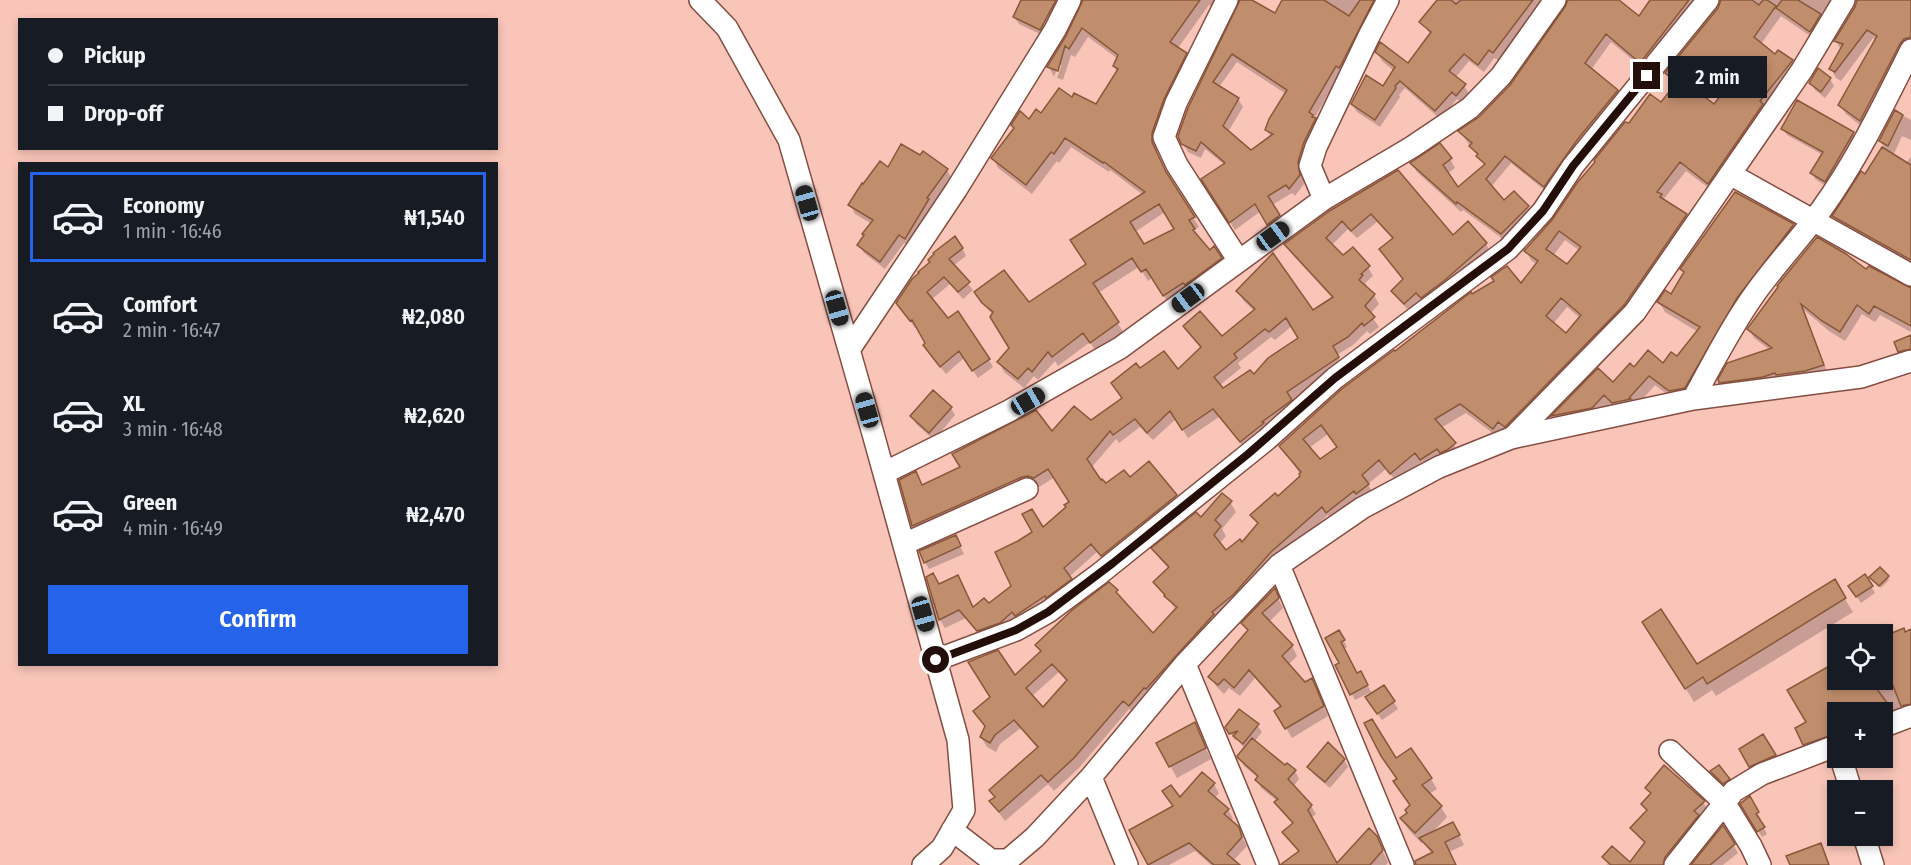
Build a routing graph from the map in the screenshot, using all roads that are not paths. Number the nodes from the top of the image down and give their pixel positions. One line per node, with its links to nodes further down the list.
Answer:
1 (700, 0): 14 (street)
2 (1070, 0): 14 (street)
3 (1227, 0): 12 (street)
4 (1388, 0): 10 (street)
5 (1555, 0): 10 (street)
6 (1708, 0): 22 (street)
7 (1844, 0): 9 (street)
8 (1911, 50): 11 (street)
9 (1730, 174): 11 (street); 17 (street)
10 (1324, 200): 12 (street)
11 (1812, 220): 13 (street); 16 (street)
12 (1239, 261): 18 (street)
13 (1911, 275)
14 (849, 350): 18 (street)
15 (1911, 361): 16 (street)
16 (1693, 399): 17 (street)
17 (1511, 438): 21 (street)
18 (884, 473): 20 (street)
19 (1027, 489): 20 (street)
20 (904, 544): 22 (street)
21 (1279, 565): 23 (street); 35 (street)
22 (936, 660): 30 (street)
23 (1185, 664): 28 (street); 34 (street)
24 (1911, 716): 25 (street)
25 (1893, 723)
26 (1827, 749): 29 (street)
27 (1670, 751): 29 (street)
28 (1091, 777): 30 (street); 33 (street)
29 (1724, 802): 36 (street); 37 (street)
30 (952, 830): 32 (street)
31 (1867, 846): 38 (street)
32 (923, 865)
33 (1127, 865)
34 (1268, 865)
35 (1402, 865)
36 (1675, 865)
37 (1760, 865)
38 (1873, 865)

